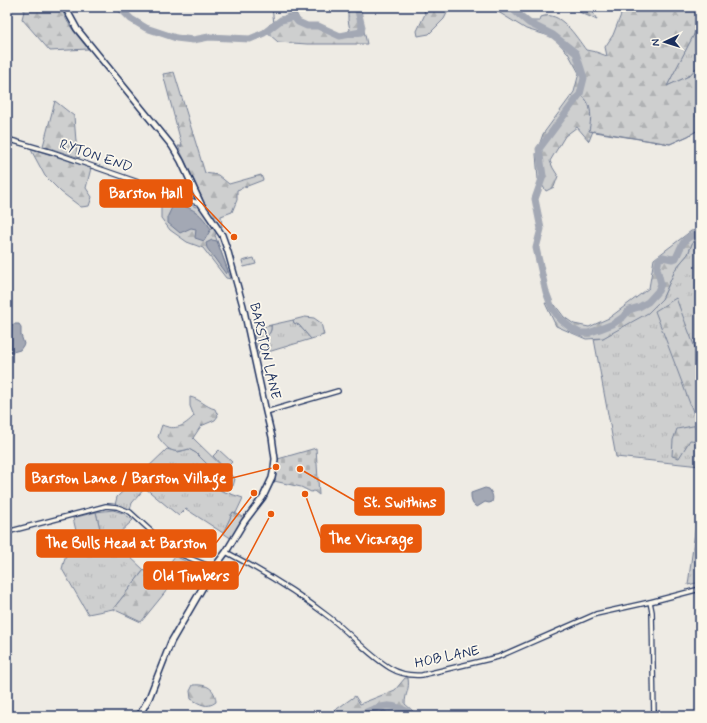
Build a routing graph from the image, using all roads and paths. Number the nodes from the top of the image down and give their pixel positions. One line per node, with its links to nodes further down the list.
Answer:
1 (65, 8): 3 (street, BARSTON LANE)
2 (7, 139): 3 (street, RYTON END)
3 (201, 204): 5 (street, BARSTON LANE)
4 (338, 391): 5 (street)
5 (266, 412): 7 (street, BARSTON LANE)
6 (7, 532): 8 (street)
7 (226, 552): 8 (street, BARSTON LANE); 10 (street, HOB LANE)
8 (214, 568): 11 (street, BARSTON LANE)
9 (700, 589): 10 (street, HOB LANE)
10 (650, 602): 12 (street)
11 (139, 716)
12 (654, 716)

